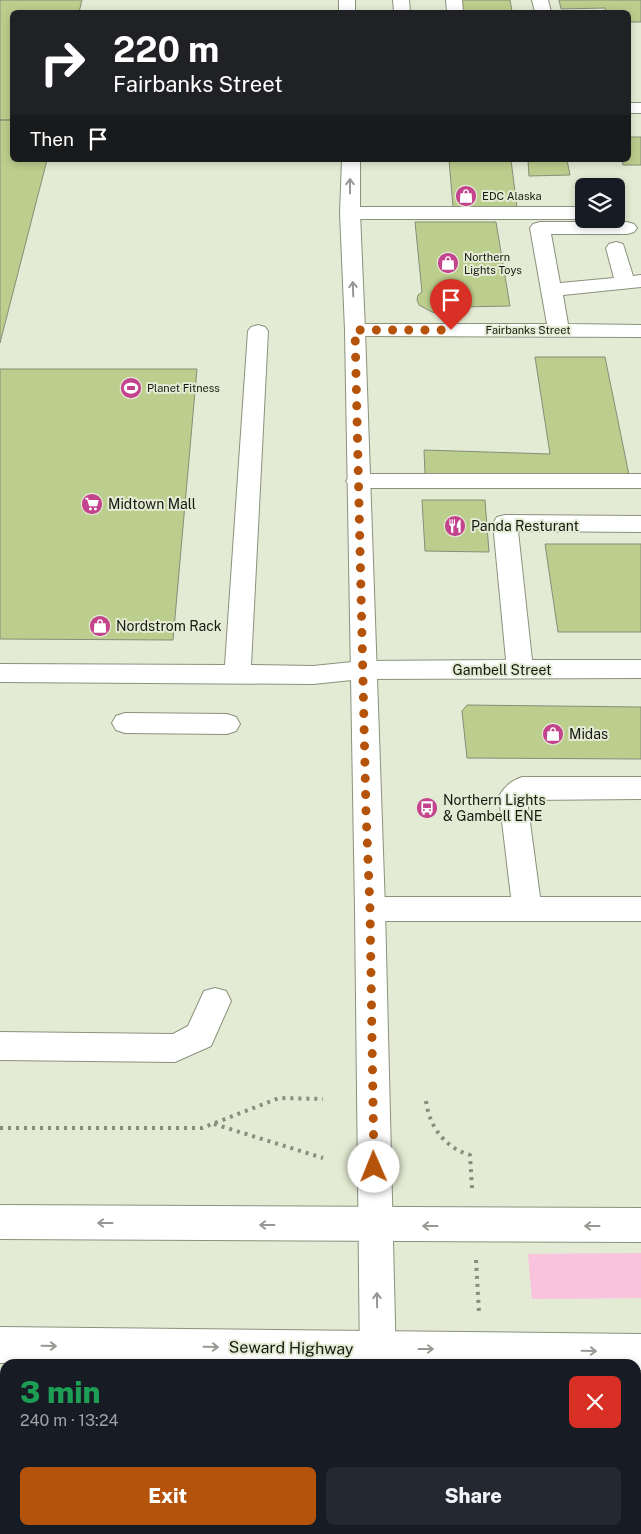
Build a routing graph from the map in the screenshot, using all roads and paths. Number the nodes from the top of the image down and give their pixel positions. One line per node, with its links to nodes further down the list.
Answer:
1 (351, 162): 2 (main road, one-way to 1)
2 (350, 212): 3 (main road); 8 (main road, one-way to 2)
3 (575, 212)
4 (575, 224): 7 (main road)
5 (616, 248): 6 (main road)
6 (633, 282): 7 (main road)
7 (552, 290): 9 (main road)
8 (355, 330): 9 (main road, Fairbanks Street); 12 (main road)
9 (559, 331): 10 (main road, Fairbanks Street)
10 (641, 331)
11 (258, 332): 19 (main road)
12 (358, 481): 13 (main road); 16 (main road)
13 (641, 481)
14 (641, 524): 17 (main road)
15 (641, 669): 17 (main road, Gambell Street)
16 (362, 670): 17 (main road, Gambell Street); 19 (main road, Gambell Street); 23 (main road)
17 (520, 670)
18 (0, 673): 19 (main road, Gambell Street)
19 (237, 674)
20 (126, 723): 21 (main road)
21 (227, 724)
22 (641, 788): 24 (main road)
23 (370, 909): 24 (main road); 35 (main road)
24 (527, 909): 25 (main road)
25 (641, 909)
26 (214, 1000): 27 (main road)
27 (0, 1046)
28 (323, 1100): 30 (path)
29 (426, 1101): 32 (path)
30 (213, 1124): 31 (path); 33 (path)
31 (0, 1128)
32 (470, 1155)
33 (323, 1158)
34 (0, 1222): 35 (main road, one-way to 34)
35 (375, 1226): 36 (main road, one-way to 35); 39 (main road, one-way to 35)
36 (641, 1226)
37 (0, 1345): 39 (main road, Seward Highway, one-way to 39)
38 (641, 1352): 39 (main road, Seward Highway, one-way to 38)
39 (378, 1356)

